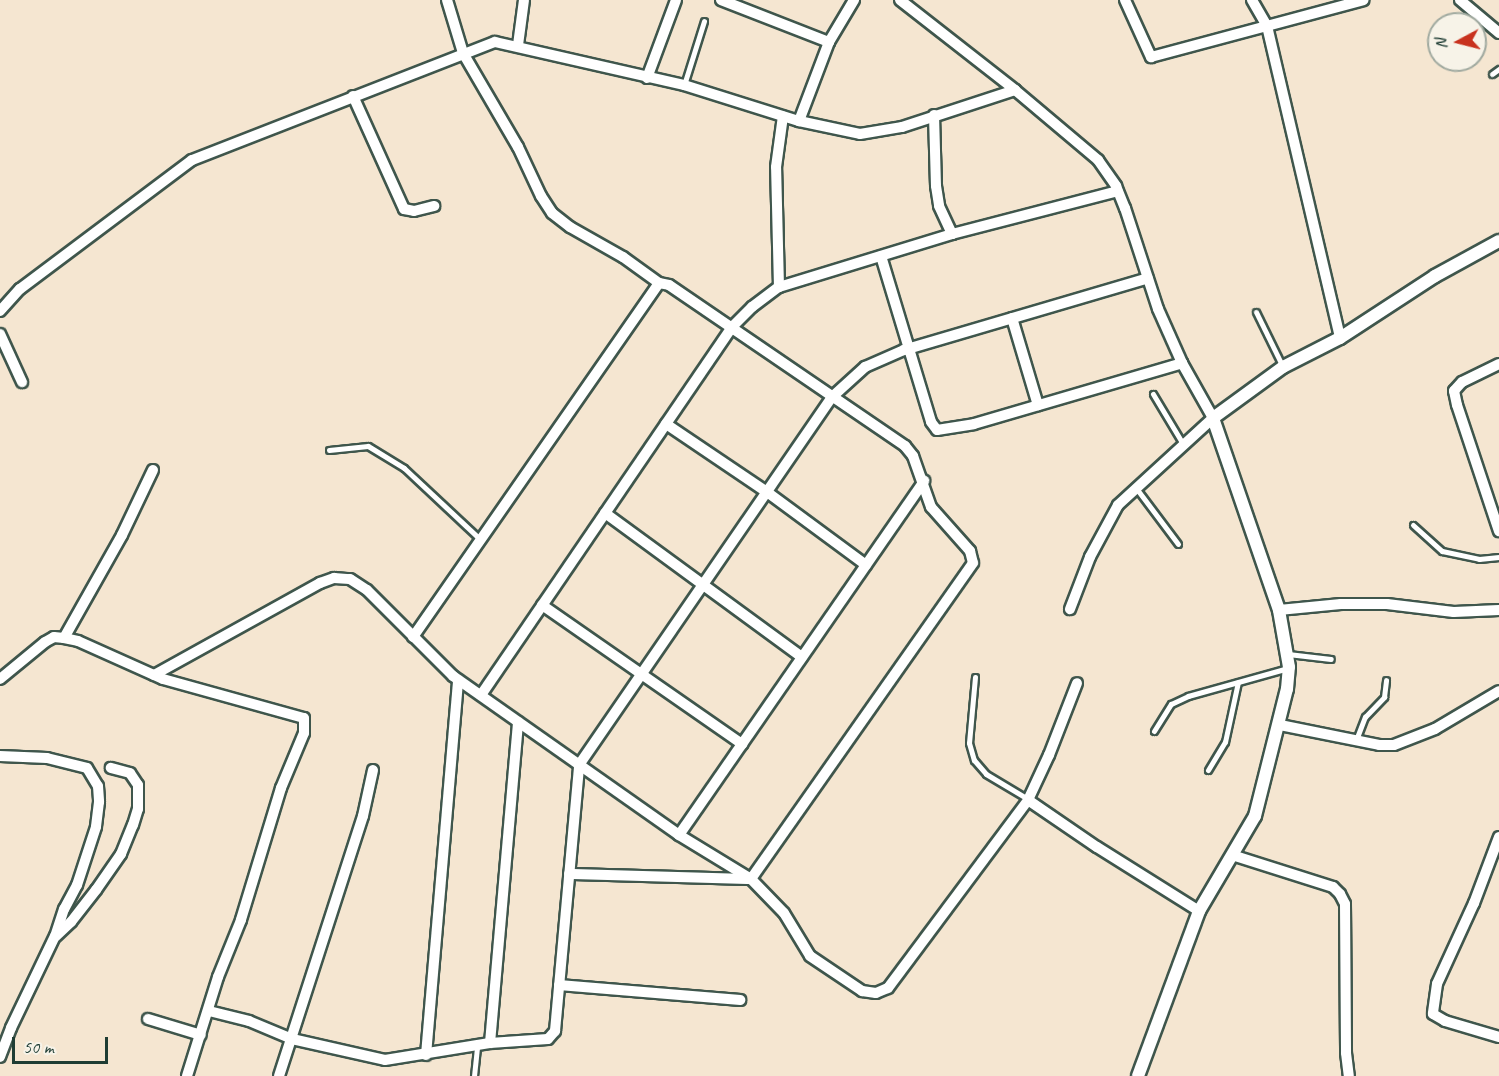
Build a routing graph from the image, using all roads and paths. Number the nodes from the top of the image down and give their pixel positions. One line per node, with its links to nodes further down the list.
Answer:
1 (447, 0): 16 (street)
2 (524, 0): 15 (street)
3 (676, 0): 19 (street)
4 (721, 0): 14 (street)
5 (854, 0): 14 (street)
6 (900, 0): 21 (street)
7 (1125, 0): 12 (street)
8 (1252, 0): 12 (street)
9 (1363, 0): 12 (street)
10 (1460, 0): 13 (street)
11 (704, 21): 20 (lane)
12 (1267, 26): 39 (street)
13 (1499, 33)
14 (829, 42): 25 (street)
15 (518, 45): 16 (street); 19 (street)
16 (463, 53): 22 (street); 32 (street)
17 (1499, 69): 18 (lane)
18 (1492, 74)
19 (647, 78): 20 (street)
20 (684, 85): 24 (street)
21 (1015, 90): 23 (street); 26 (street)
22 (353, 96): 27 (street); 34 (street)
23 (934, 115): 25 (street); 28 (street)
24 (783, 116): 25 (street); 33 (street)
25 (799, 121)
26 (1118, 191): 28 (street); 31 (street)
27 (434, 206)
28 (951, 234): 30 (street)
29 (1499, 241): 39 (street)
30 (881, 256): 33 (street); 40 (street)
31 (1148, 278): 36 (street); 41 (street)
32 (659, 283): 37 (street); 59 (street)
33 (779, 287): 37 (street)
34 (0, 311)
35 (1256, 312): 43 (lane)
36 (1012, 318): 40 (street); 47 (street)
37 (731, 328): 46 (street); 49 (street)
38 (0, 334): 44 (street)
39 (1340, 338): 43 (street)
40 (908, 349): 46 (street); 47 (street)
41 (1182, 363): 47 (street); 48 (street)
42 (1499, 364): 58 (street)
43 (1283, 367): 48 (street)
44 (22, 382)
45 (1153, 394): 50 (lane)
46 (832, 397): 53 (street); 55 (street)
47 (1038, 405)
48 (1213, 418): 50 (street); 66 (street)
49 (666, 424): 55 (street); 56 (street)
50 (1182, 444): 54 (street)
51 (329, 450): 59 (lane)
52 (153, 470): 69 (street)
53 (924, 481): 62 (street); 99 (street)
54 (1136, 488): 60 (lane); 65 (street)
55 (767, 492): 62 (street); 63 (street)
56 (605, 513): 63 (street); 64 (street)
57 (1413, 525): 61 (lane)
58 (1499, 531)
59 (480, 539): 68 (street)
60 (1178, 544)
61 (1499, 557)
62 (866, 565): 71 (street)
63 (704, 584): 71 (street); 75 (street)
64 (542, 605): 75 (street); 83 (street)
65 (1070, 609)
66 (1279, 610): 67 (street); 70 (street)
67 (1499, 610)
68 (413, 637): 74 (street); 78 (street)
69 (64, 638): 74 (street); 77 (street)
70 (1287, 654): 72 (lane); 73 (street)
71 (802, 657): 88 (street)
72 (1331, 659)
73 (1289, 668): 80 (lane); 85 (street)
74 (154, 675): 104 (street)
75 (641, 675): 88 (street); 90 (street)
76 (975, 677): 94 (lane)
77 (0, 679)
78 (458, 680): 83 (street); 112 (street)
79 (1386, 680): 87 (lane)
80 (1238, 682): 86 (lane); 93 (lane)
81 (1077, 683): 94 (street)
82 (1499, 691): 87 (street)
83 (480, 695): 84 (street)
84 (518, 722): 90 (street); 109 (street)
85 (1280, 725): 87 (street); 97 (street)
86 (1154, 731)
87 (1356, 740)
88 (742, 744): 95 (street)
89 (0, 756): 101 (street)
90 (579, 765): 95 (street); 98 (street)
91 (111, 768): 101 (street)
92 (373, 770): 108 (street)
93 (1208, 770)
94 (1028, 800): 99 (street); 100 (street)
95 (679, 835): 99 (street)
96 (1499, 837): 107 (street)
97 (1232, 855): 100 (street); 117 (street)
98 (569, 874): 99 (street); 102 (street)
99 (751, 879)
100 (1199, 911): 116 (street)
101 (55, 936): 111 (street)
102 (559, 985): 103 (street); 109 (street)
103 (740, 1000)
104 (210, 1011): 106 (street); 108 (street)
105 (148, 1019): 106 (street)
106 (201, 1035): 113 (street)
107 (1499, 1037)
108 (292, 1039): 112 (street); 114 (street)
109 (490, 1043): 110 (street)
110 (477, 1045): 112 (street); 115 (lane)
111 (1, 1053)
112 (426, 1055)
113 (186, 1076)
114 (279, 1076)
115 (474, 1076)
116 (1138, 1076)
117 (1349, 1076)

